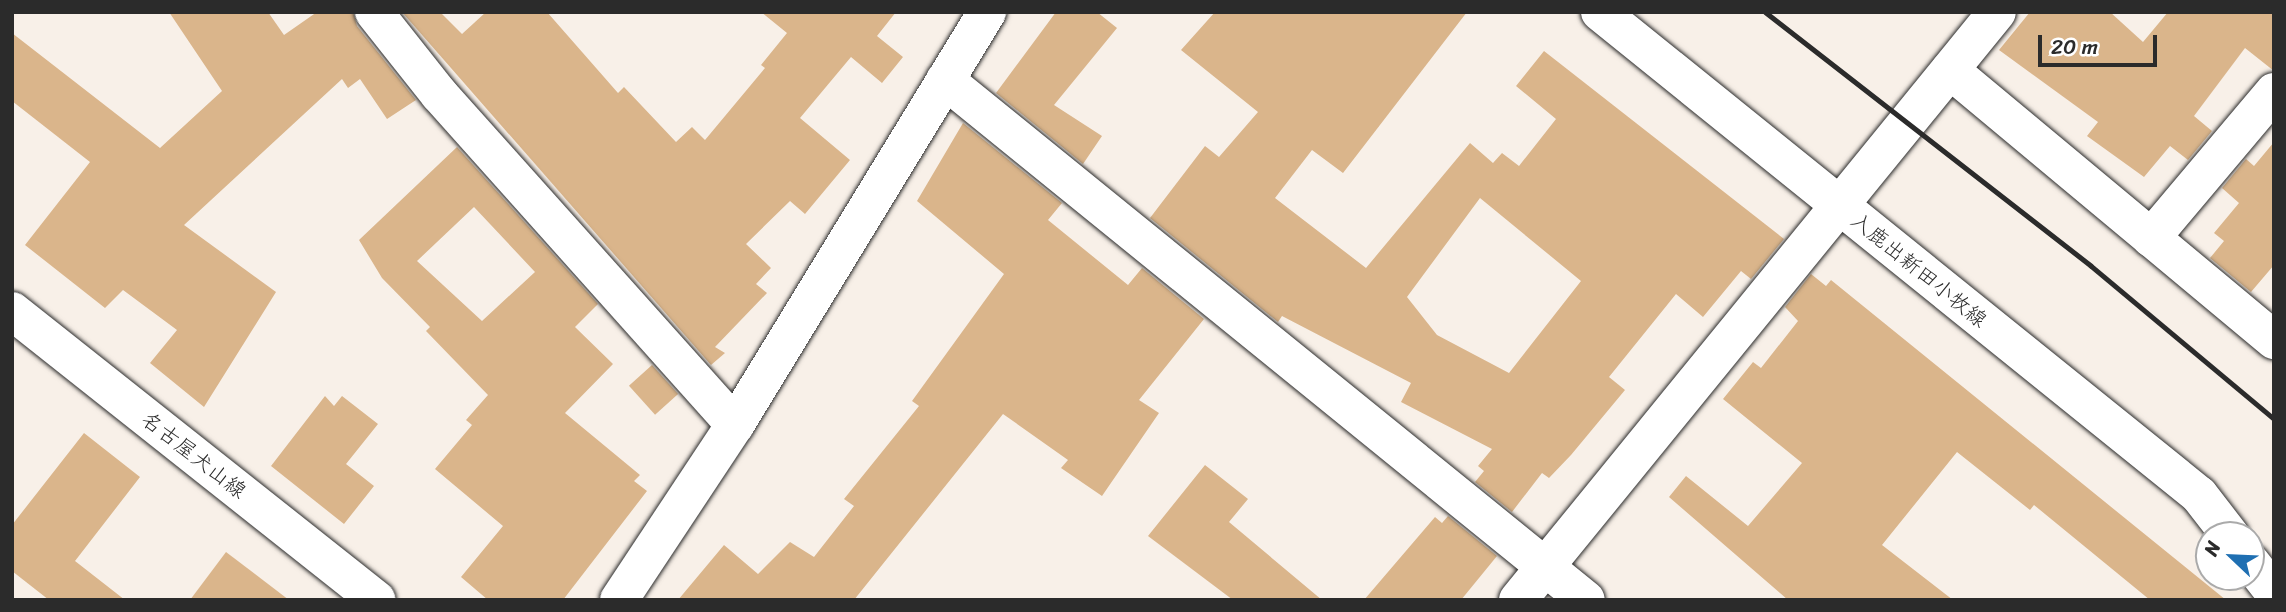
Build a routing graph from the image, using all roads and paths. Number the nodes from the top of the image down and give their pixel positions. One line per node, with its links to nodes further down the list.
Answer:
1 (374, 12): 12 (street)
2 (988, 12): 6 (street)
3 (1600, 12): 8 (street, 入鹿出新田小牧線)
4 (1997, 12): 5 (street)
5 (1950, 70): 8 (street); 9 (street)
6 (945, 80): 12 (street); 14 (street)
7 (2274, 92): 9 (street)
8 (1839, 206): 13 (street, 入鹿出新田小牧線); 14 (street)
9 (2151, 237): 11 (street)
10 (12, 311): 15 (street, 名古屋犬山線)
11 (2274, 340)
12 (735, 425): 16 (street)
13 (2219, 521)
14 (1545, 566): 17 (street); 18 (street)
15 (376, 600)
16 (620, 600)
17 (1518, 600)
18 (1586, 600)

